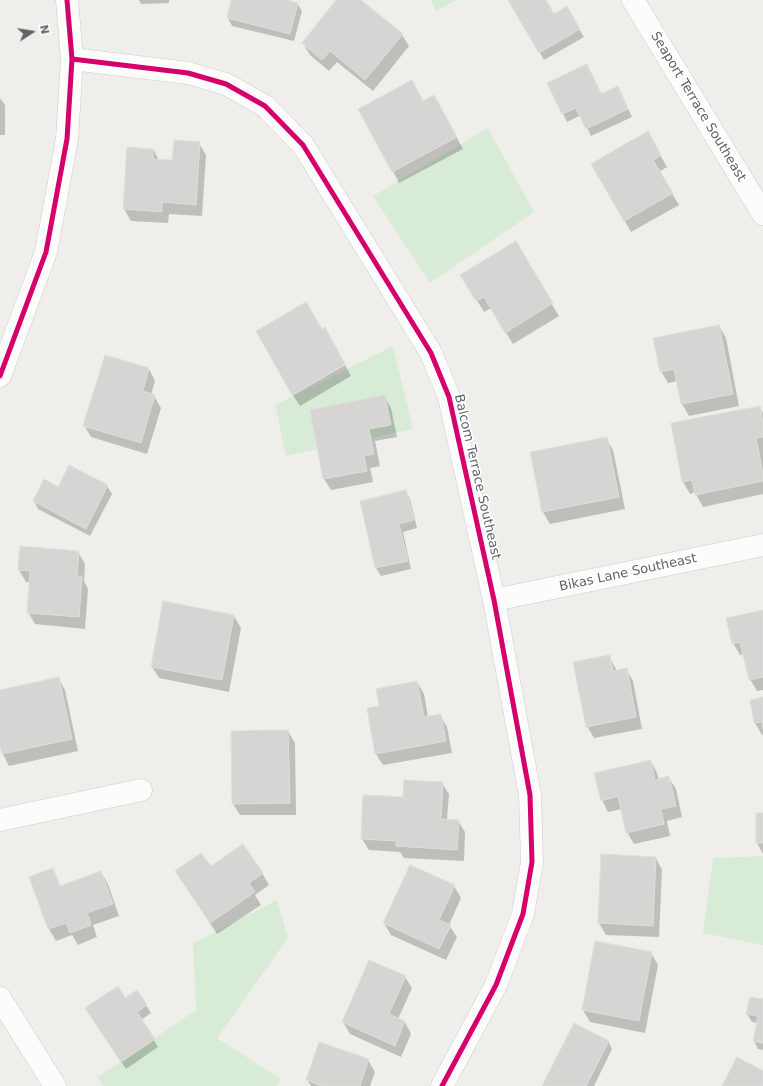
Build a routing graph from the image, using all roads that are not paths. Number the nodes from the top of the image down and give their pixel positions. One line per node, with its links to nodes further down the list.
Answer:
1 (67, 0): 3 (street)
2 (633, 0): 4 (street, Seaport Terrace Southeast)
3 (72, 59): 5 (street); 7 (street, Balcom Terrace Southeast)
4 (763, 214)
5 (0, 376)
6 (763, 545): 7 (street, Bikas Lane Southeast)
7 (494, 600): 12 (street, Balcom Terrace Southeast)
8 (141, 790): 9 (street)
9 (0, 820)
10 (0, 998): 11 (street)
11 (55, 1086)
12 (442, 1086)

